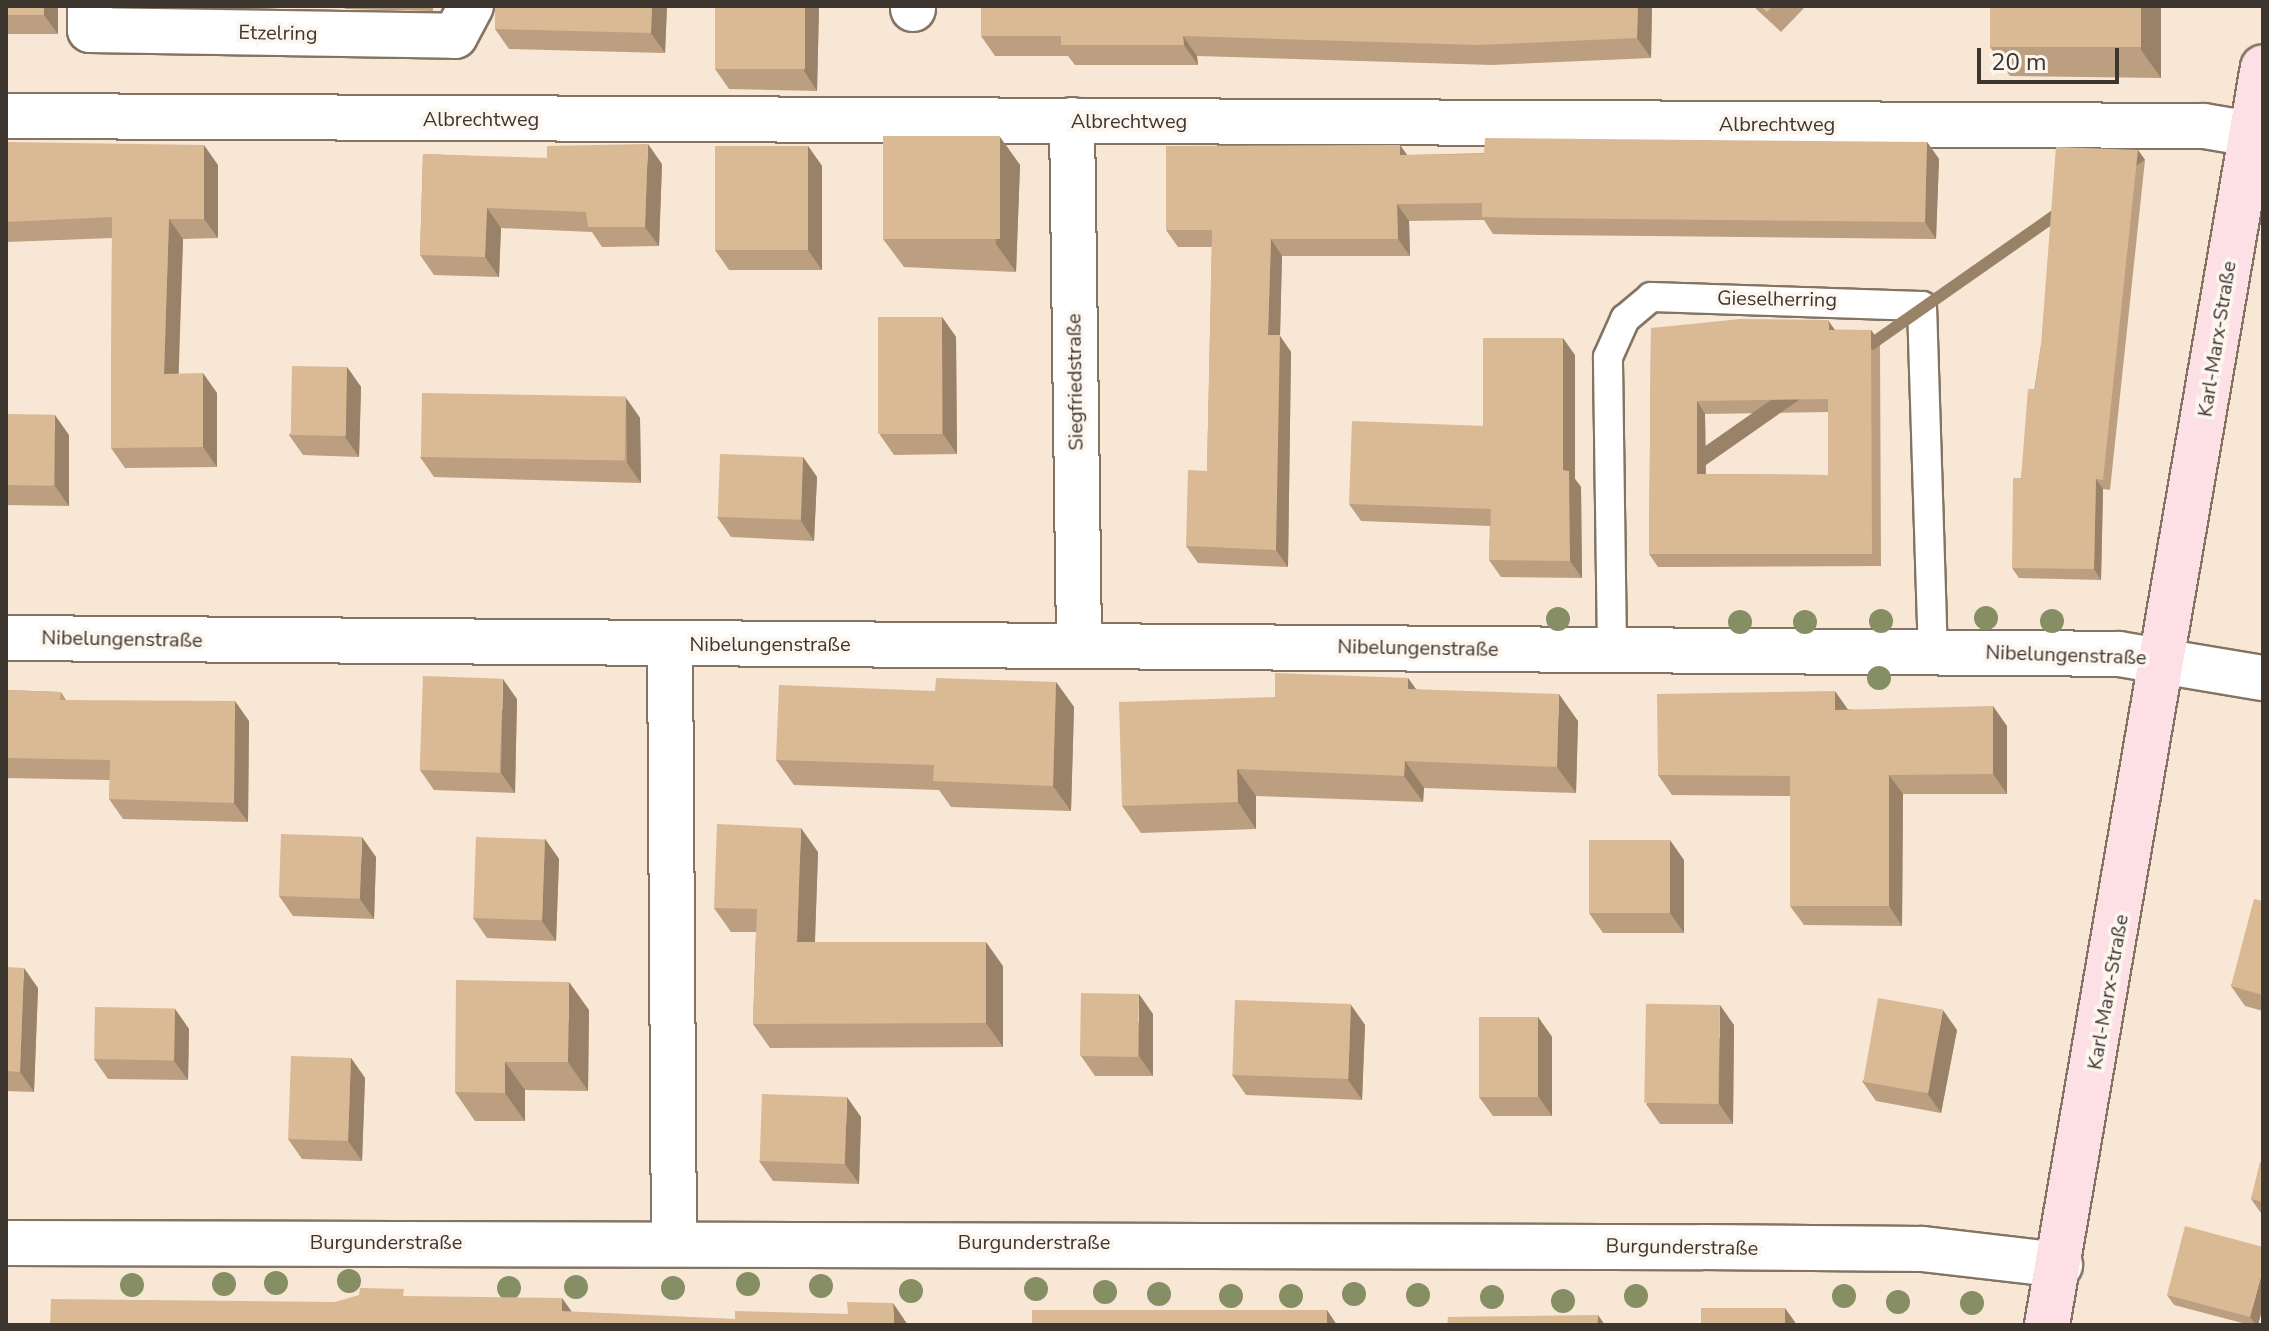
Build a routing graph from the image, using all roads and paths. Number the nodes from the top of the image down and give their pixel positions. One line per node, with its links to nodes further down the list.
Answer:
1 (90, 6): 2 (street, Etzelring)
2 (471, 6)
3 (2263, 67): 6 (main road, Karl-Marx-Straße)
4 (6, 116): 5 (street, Albrechtweg)
5 (1072, 120): 6 (street, Albrechtweg); 8 (street, Siegfriedstraße)
6 (2258, 134): 12 (main road, Karl-Marx-Straße)
7 (6, 638): 9 (street, Nibelungenstraße)
8 (1079, 643): 9 (street, Nibelungenstraße); 10 (street, Nibelungenstraße)
9 (670, 644): 14 (street, Nibelungenstraße)
10 (1612, 649): 11 (street, Nibelungenstraße); 11 (lane, Gieselherring)
11 (1933, 652): 12 (street, Nibelungenstraße)
12 (2166, 658): 13 (street); 16 (main road, Karl-Marx-Straße)
13 (2263, 678)
14 (674, 1240): 15 (street, Burgunderstraße); 16 (street, Burgunderstraße)
15 (6, 1243)
16 (2060, 1265): 17 (main road, Karl-Marx-Straße)
17 (2047, 1325)

